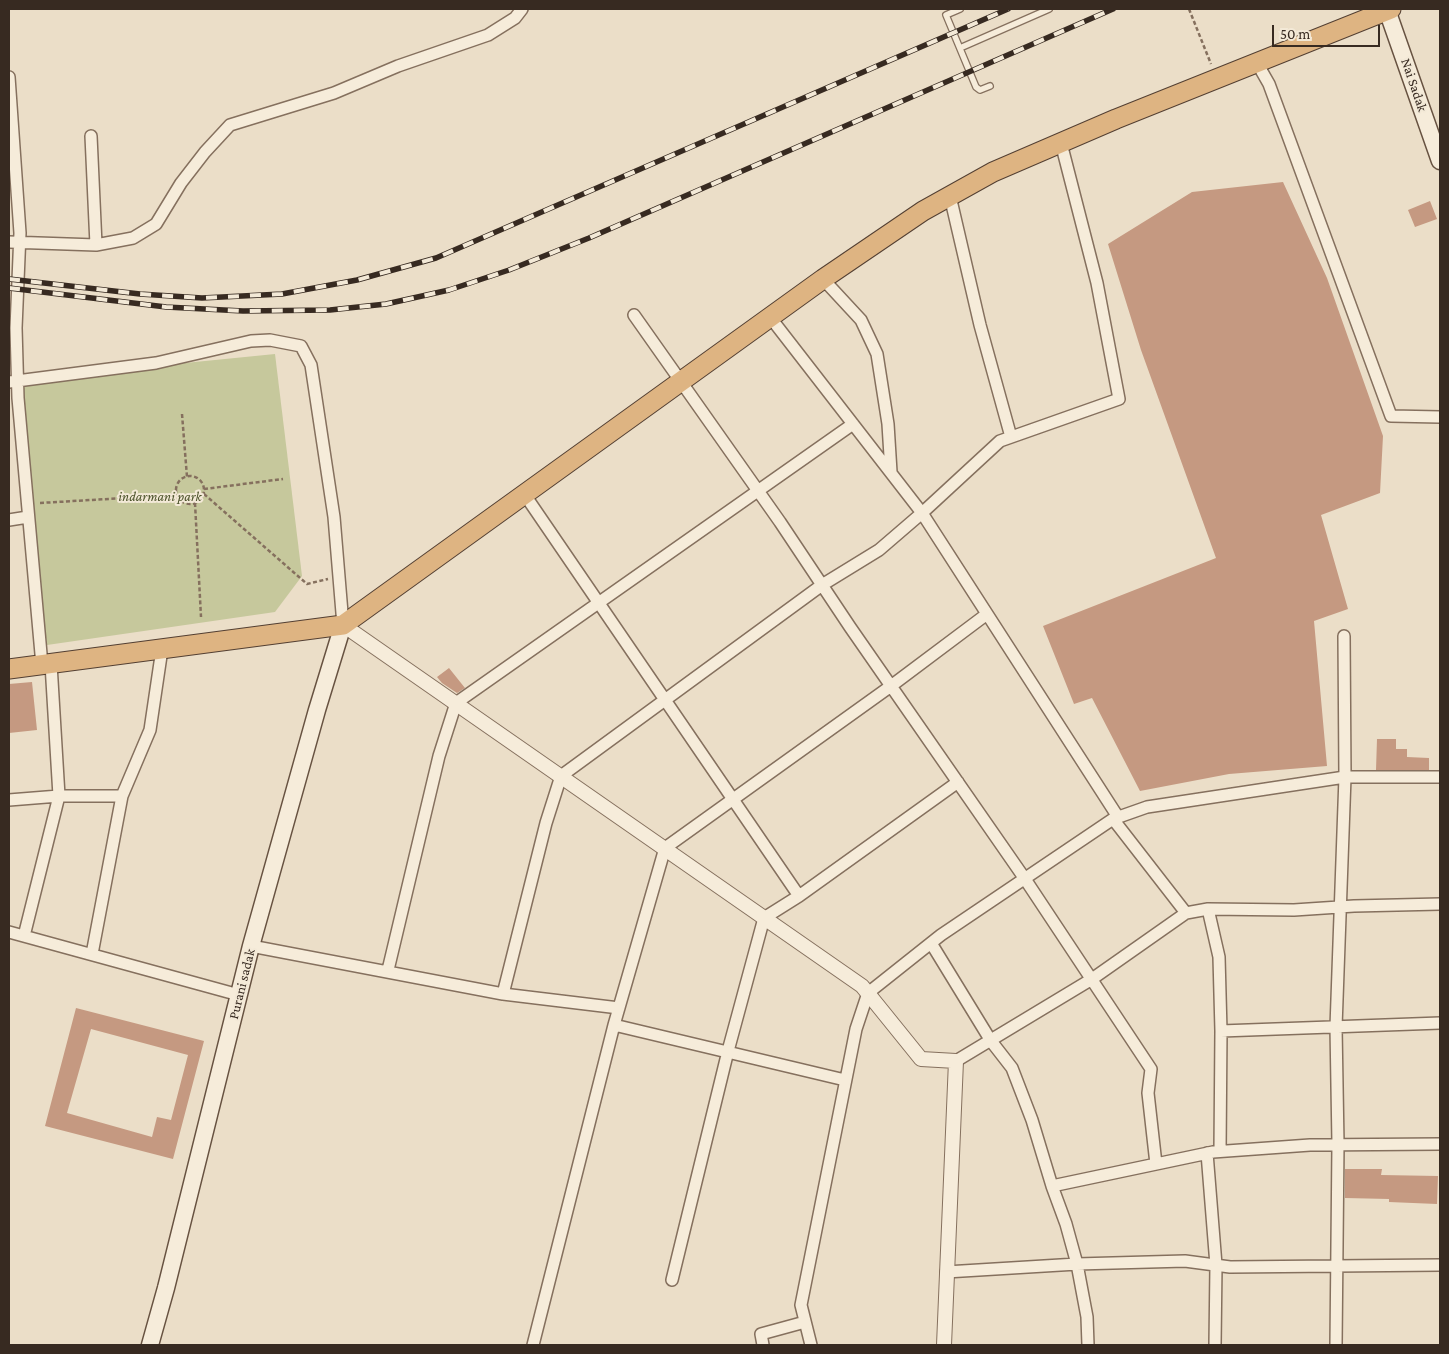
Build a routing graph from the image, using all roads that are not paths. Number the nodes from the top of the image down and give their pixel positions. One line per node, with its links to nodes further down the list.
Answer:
1 (522, 9): 14 (street)
2 (960, 9): 5 (lane)
3 (1049, 9): 5 (lane)
4 (1389, 9): 6 (highway); 11 (main road, Nai Sadak)
5 (960, 48): 8 (lane)
6 (1257, 63): 10 (highway); 20 (street)
7 (9, 77): 13 (street)
8 (990, 86)
9 (91, 136): 14 (street)
10 (1061, 143): 12 (highway); 22 (street)
11 (1440, 161)
12 (950, 196): 15 (highway); 22 (street)
13 (14, 242): 14 (street); 18 (street)
14 (96, 245)
15 (823, 279): 17 (highway); 23 (street)
16 (634, 315): 19 (street)
17 (770, 317): 19 (highway); 21 (street)
18 (13, 382): 27 (street); 32 (street)
19 (681, 382): 24 (street); 25 (highway)
20 (1440, 417)
21 (852, 424): 23 (street); 24 (street)
22 (1011, 437): 26 (street)
23 (890, 472): 26 (street)
24 (758, 491): 29 (street); 30 (street)
25 (525, 495): 30 (street); 32 (highway)
26 (922, 513): 29 (street); 31 (street)
27 (28, 517): 28 (street); 35 (street)
28 (9, 520)
29 (822, 585): 37 (street); 38 (street)
30 (599, 602): 38 (street); 39 (street)
31 (987, 614): 37 (street); 48 (street)
32 (343, 625): 34 (highway); 39 (street); 60 (main road, Purani sadak)
33 (1344, 636): 41 (street)
34 (162, 649): 35 (highway); 45 (street)
35 (46, 664): 36 (highway); 44 (street)
36 (9, 669)
37 (891, 686): 43 (street); 47 (street)
38 (665, 700): 40 (street); 47 (street)
39 (456, 703): 40 (street); 62 (street)
40 (561, 776): 49 (street); 65 (street)
41 (1345, 777): 42 (street); 48 (street); 53 (street)
42 (1440, 777)
43 (958, 782): 50 (street); 51 (street)
44 (59, 796): 45 (street); 46 (street); 58 (street)
45 (122, 796): 61 (street)
46 (9, 800)
47 (734, 800): 49 (street); 51 (street)
48 (1116, 818): 50 (street); 55 (street)
49 (665, 848): 56 (street); 67 (street)
50 (1025, 878): 59 (street); 63 (street)
51 (799, 896): 56 (street)
52 (1440, 904): 53 (street)
53 (1340, 908): 54 (street); 70 (street)
54 (1208, 909): 55 (street); 71 (street)
55 (1186, 913): 63 (street)
56 (764, 918): 64 (street); 73 (street)
57 (9, 932): 58 (street)
58 (24, 936): 61 (street)
59 (932, 942): 64 (street); 72 (street)
60 (251, 946): 62 (street); 66 (main road, Purani sadak)
61 (92, 954): 66 (street)
62 (388, 970): 65 (street)
63 (1092, 979): 72 (street); 80 (street)
64 (868, 993): 74 (street); 75 (street)
65 (504, 994): 67 (street)
66 (239, 995): 89 (main road, Purani sadak)
67 (619, 1008): 69 (street)
68 (1440, 1023): 70 (street)
69 (614, 1025): 73 (street); 90 (street)
70 (1336, 1027): 71 (street); 76 (street)
71 (1221, 1031): 78 (street)
72 (991, 1041): 74 (street); 81 (street)
73 (728, 1051): 75 (street); 87 (street)
74 (956, 1061): 86 (street)
75 (845, 1080): 88 (street)
76 (1338, 1144): 77 (street); 78 (street); 85 (street)
77 (1440, 1144)
78 (1220, 1151): 79 (street)
79 (1207, 1153): 80 (street); 83 (street)
80 (1156, 1164): 81 (street)
81 (1052, 1186): 82 (street)
82 (1077, 1264): 83 (street); 86 (street); 94 (street)
83 (1216, 1265): 85 (street); 95 (street)
84 (1440, 1265): 85 (street)
85 (1337, 1266): 96 (street)
86 (946, 1272): 93 (street)
87 (672, 1280)
88 (805, 1322): 91 (street); 92 (street)
89 (150, 1345)
90 (534, 1345)
91 (763, 1345)
92 (811, 1345)
93 (944, 1345)
94 (1088, 1345)
95 (1215, 1345)
96 (1336, 1345)

